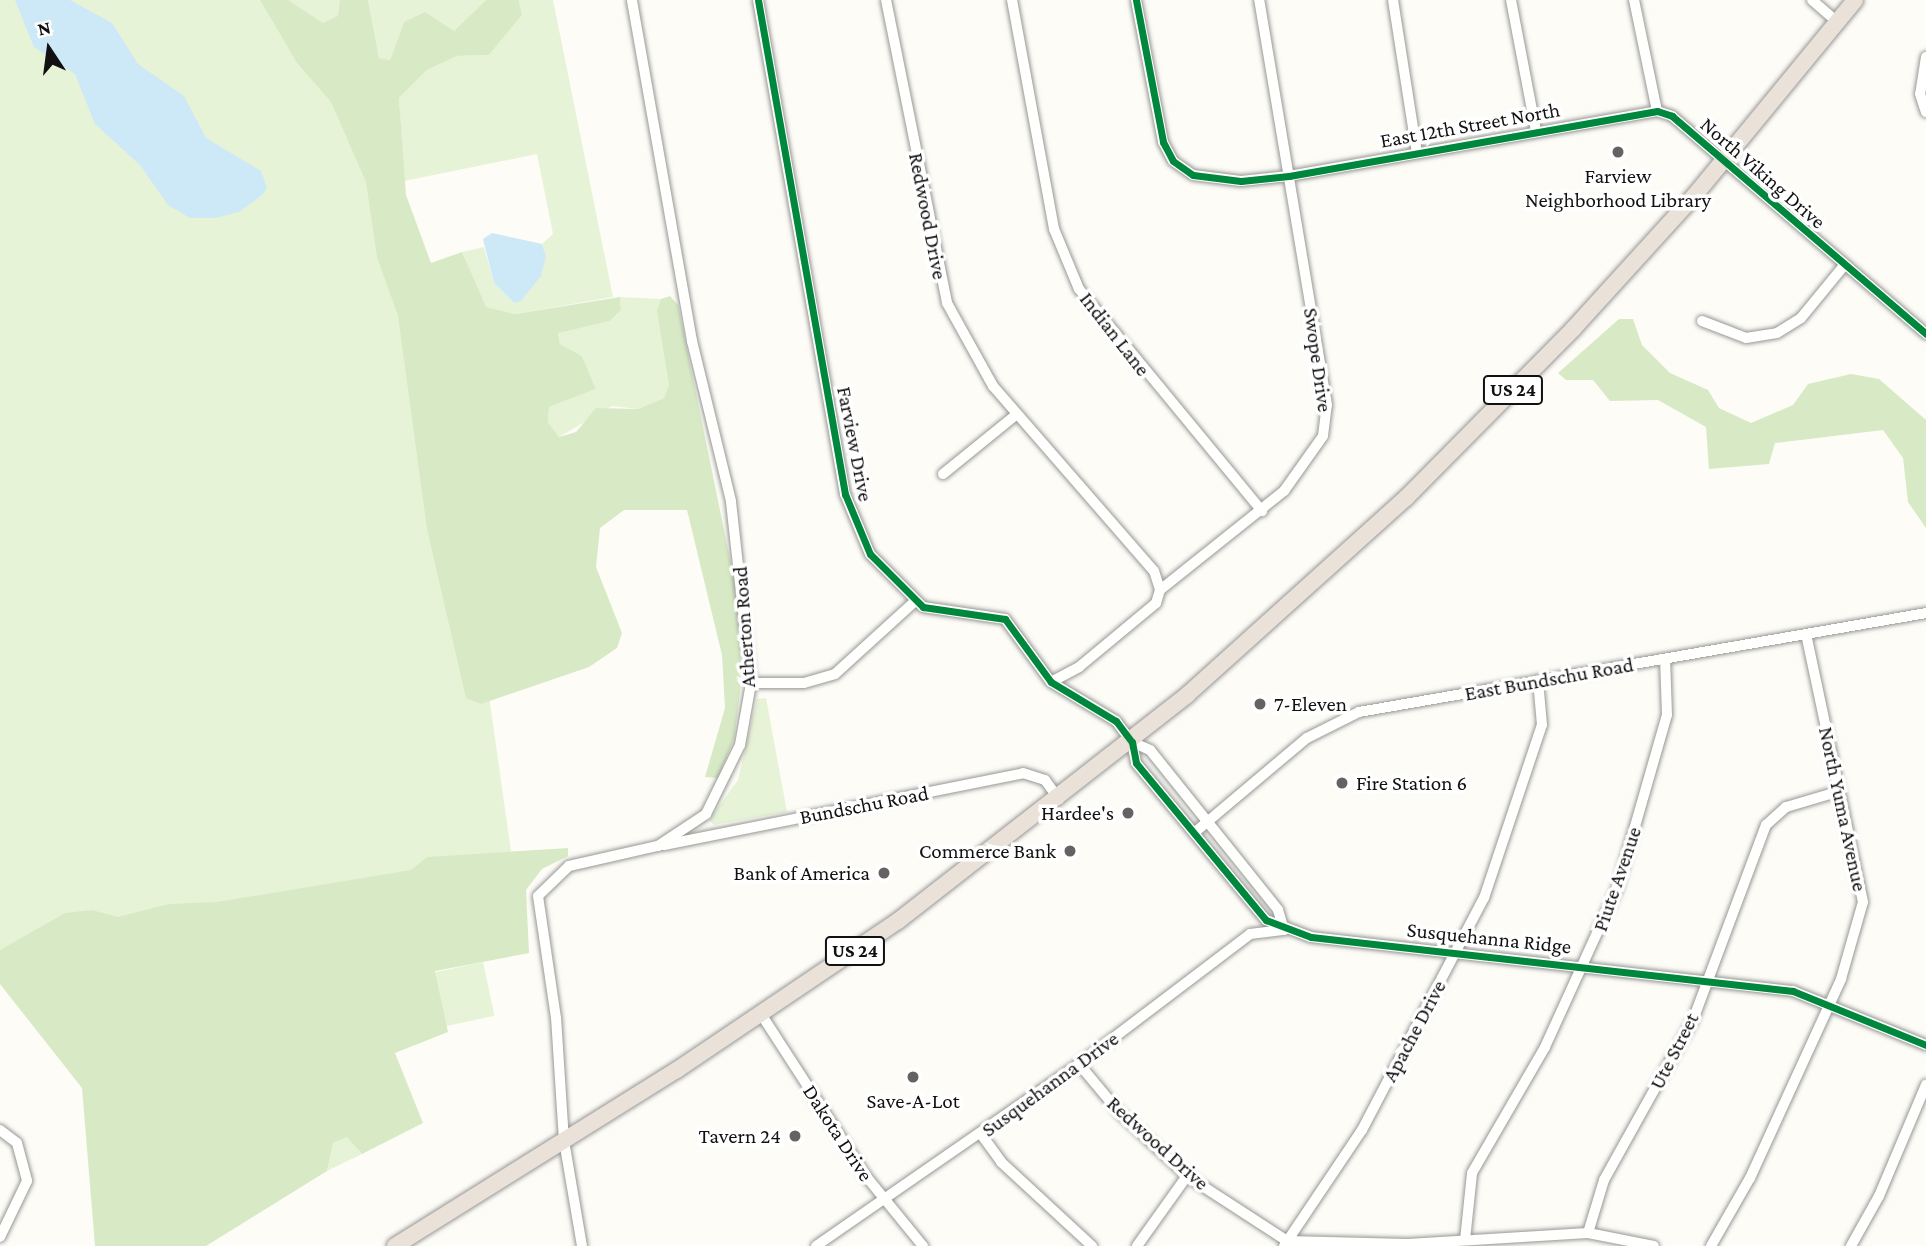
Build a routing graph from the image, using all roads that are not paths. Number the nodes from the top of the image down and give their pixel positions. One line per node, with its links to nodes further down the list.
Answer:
1 (632, 0): 33 (street, Atherton Road)
2 (758, 0): 27 (street, Farview Drive)
3 (886, 0): 23 (street, Redwood Drive)
4 (1012, 0): 25 (street, Indian Lane)
5 (1136, 0): 19 (street, East 12th Street North)
6 (1259, 0): 19 (street, Swope Drive)
7 (1393, 0): 17 (street)
8 (1511, 0): 16 (street)
9 (1633, 0): 14 (street)
10 (1812, 0): 12 (street)
11 (1855, 0): 12 (highway, US 24)
12 (1837, 22): 18 (highway, US 24)
13 (1926, 57): 15 (street)
14 (1657, 111): 16 (street, East 12th Street North); 18 (street, North Viking Drive)
15 (1926, 112)
16 (1536, 131): 17 (street, East 12th Street North)
17 (1418, 153): 19 (street, East 12th Street North)
18 (1723, 162): 20 (street, North Viking Drive); 34 (highway, US 24)
19 (1289, 176): 25 (street, Swope Drive)
20 (1842, 268): 21 (street); 22 (street, North Viking Drive)
21 (1702, 320)
22 (1926, 334)
23 (1017, 414): 24 (street); 26 (street, Redwood Drive)
24 (943, 474)
25 (1262, 510): 26 (street, Swope Drive)
26 (1160, 590): 32 (street, Swope Drive)
27 (914, 602): 32 (street, Farview Drive); 33 (street)
28 (1926, 613): 29 (street, East Bundschu Road)
29 (1806, 635): 30 (street, East Bundschu Road); 36 (street, North Yuma Avenue)
30 (1665, 659): 31 (street, East Bundschu Road); 44 (street, Piute Avenue)
31 (1538, 680): 39 (street, East Bundschu Road); 43 (street, Apache Drive)
32 (1051, 682): 34 (street, Farview Drive)
33 (751, 683): 41 (street, Atherton Road)
34 (1132, 742): 35 (street); 37 (highway, US 24); 38 (street)
35 (1181, 789): 38 (street); 39 (street)
36 (1840, 791): 45 (street, Ute Street); 46 (street, North Yuma Avenue)
37 (1059, 799): 41 (street, Bundschu Road); 47 (highway, US 24)
38 (1167, 800): 40 (street)
39 (1206, 822): 40 (street, East Bundschu Road); 42 (street)
40 (1194, 833): 42 (street)
41 (658, 846): 53 (street, Atherton Road)
42 (1284, 930): 43 (street, Susquehanna Ridge); 49 (street, Susquehanna Drive)
43 (1456, 953): 44 (street, Susquehanna Ridge); 59 (street, Apache Drive)
44 (1581, 965): 45 (street, Susquehanna Ridge); 58 (street, Piute Avenue)
45 (1708, 980): 46 (street, Susquehanna Ridge); 56 (street, Ute Street)
46 (1828, 1002): 48 (street, Susquehanna Ridge); 67 (street, North Yuma Avenue)
47 (761, 1014): 53 (highway, US 24); 55 (street, Dakota Drive)
48 (1926, 1045)
49 (1079, 1064): 52 (street, Susquehanna Drive); 54 (street, Redwood Drive)
50 (1926, 1085): 68 (street)
51 (0, 1130): 57 (street)
52 (981, 1134): 55 (street, Susquehanna Drive); 64 (street)
53 (564, 1141): 60 (highway, US 24); 61 (street)
54 (1187, 1176): 59 (street, Redwood Drive); 65 (street)
55 (884, 1202): 62 (street, Susquehanna Drive); 63 (street, Dakota Drive)
56 (1588, 1233): 58 (street); 66 (street)
57 (0, 1237)
58 (1465, 1240): 59 (street)
59 (1285, 1243)
60 (395, 1246)
61 (582, 1246)
62 (816, 1246)
63 (923, 1246)
64 (1092, 1246)
65 (1137, 1246)
66 (1654, 1246)
67 (1711, 1246)
68 (1850, 1246)

